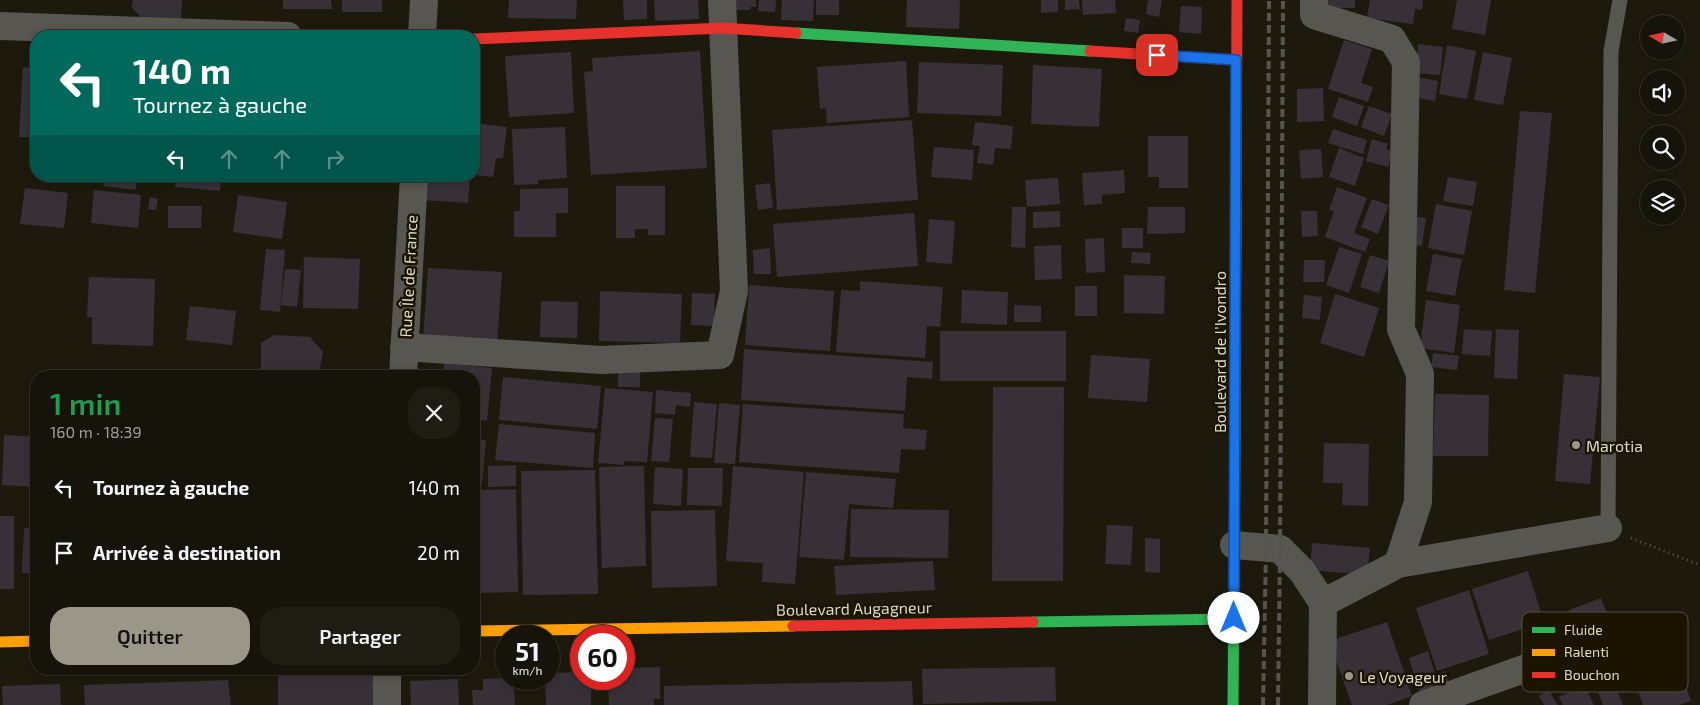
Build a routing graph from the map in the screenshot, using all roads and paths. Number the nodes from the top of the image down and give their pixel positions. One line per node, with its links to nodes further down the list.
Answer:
1 (424, 0): 9 (street)
2 (722, 0): 7 (street)
3 (1238, 0): 11 (street, Boulevard de l'Ivondro)
4 (1314, 0): 17 (street)
5 (1620, 0): 15 (lane)
6 (0, 26): 8 (street)
7 (723, 28): 10 (street); 11 (street); 13 (street)
8 (115, 30)
9 (422, 30)
10 (480, 39)
11 (1236, 60): 16 (street, Boulevard de l'Ivondro)
12 (414, 182): 13 (street, Rue Île de France)
13 (404, 347): 14 (street, Rue Île de France)
14 (402, 370)
15 (1608, 528): 17 (street); 18 (path)
16 (1234, 546): 19 (street); 20 (street, Boulevard de l'Ivondro)
17 (1398, 564): 19 (street)
18 (1700, 565)
19 (1323, 603): 28 (street)
20 (1234, 618): 21 (street, Boulevard Augagneur); 27 (street, Boulevard de l'Ivondro)
21 (480, 631)
22 (30, 641): 23 (street)
23 (0, 642)
24 (1522, 670): 29 (street)
25 (388, 675): 26 (street)
26 (387, 705)
27 (1233, 705)
28 (1322, 705)
29 (1423, 705)

